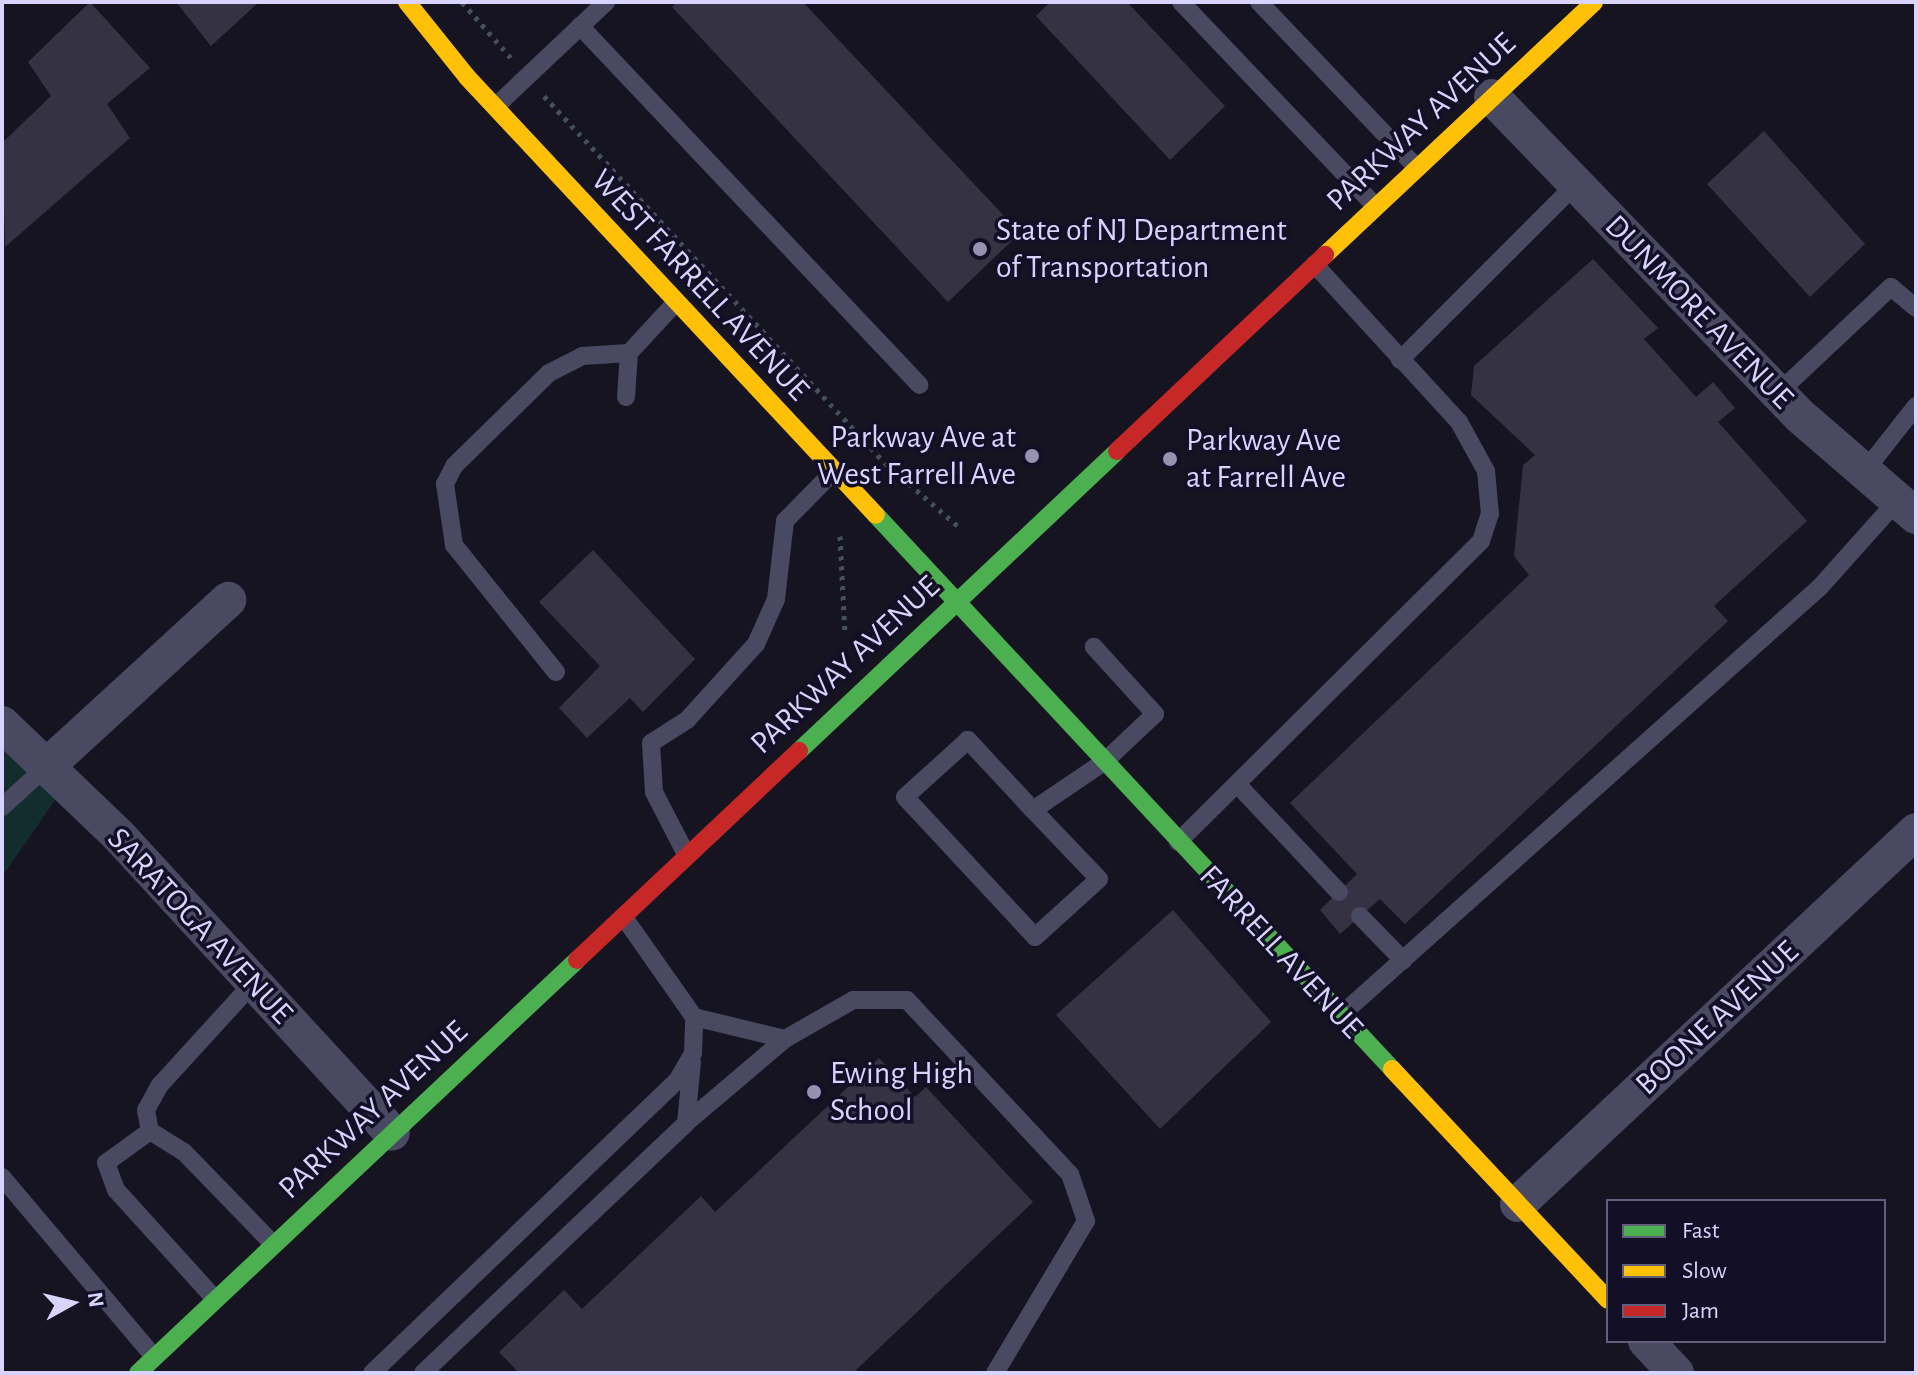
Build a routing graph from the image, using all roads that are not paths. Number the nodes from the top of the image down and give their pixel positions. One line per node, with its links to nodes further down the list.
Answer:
1 (407, 2): 8 (main road, WEST FARRELL AVENUE)
2 (606, 2): 6 (lane)
3 (1181, 2): 11 (lane)
4 (1259, 2): 9 (lane)
5 (1594, 2): 7 (main road, PARKWAY AVENUE)
6 (580, 26): 8 (lane); 17 (lane)
7 (1492, 97): 9 (main road, PARKWAY AVENUE); 10 (street, DUNMORE AVENUE)
8 (495, 107): 13 (main road, WEST FARRELL AVENUE)
9 (1417, 168): 11 (main road, PARKWAY AVENUE)
10 (1576, 184): 16 (lane); 18 (street, DUNMORE AVENUE)
11 (1374, 205): 12 (main road, PARKWAY AVENUE)
12 (1313, 264): 16 (lane); 25 (main road, PARKWAY AVENUE)
13 (676, 302): 15 (lane); 21 (main road, WEST FARRELL AVENUE)
14 (1916, 308): 18 (lane)
15 (629, 353): 19 (lane); 27 (lane)
16 (1400, 360): 31 (lane)
17 (919, 385)
18 (1778, 393): 22 (street, DUNMORE AVENUE)
19 (626, 397)
20 (1916, 406): 22 (lane)
21 (833, 472): 25 (main road, WEST FARRELL AVENUE); 36 (lane)
22 (1864, 472): 23 (street, DUNMORE AVENUE)
23 (1906, 508): 40 (lane)
24 (228, 600): 30 (street)
25 (955, 603): 29 (main road, FARRELL AVENUE); 36 (main road, PARKWAY AVENUE)
26 (1094, 647): 29 (lane)
27 (556, 672)
28 (2, 724): 30 (street, SARATOGA AVENUE)
29 (1104, 762): 33 (lane); 35 (main road, FARRELL AVENUE)
30 (47, 766): 32 (lane); 41 (street, SARATOGA AVENUE)
31 (1238, 785): 35 (lane); 37 (lane)
32 (2, 807)
33 (1033, 810): 33 (lane)
34 (1916, 831): 50 (street, BOONE AVENUE)
35 (1178, 842): 42 (main road, FARRELL AVENUE)
36 (687, 856): 38 (main road, PARKWAY AVENUE)
37 (1339, 892)
38 (623, 916): 43 (lane); 48 (main road, PARKWAY AVENUE)
39 (1360, 916): 40 (lane)
40 (1403, 960): 42 (lane)
41 (253, 983): 47 (lane); 48 (street, SARATOGA AVENUE)
42 (1341, 1015): 50 (main road, FARRELL AVENUE)
43 (694, 1017): 44 (lane); 45 (lane)
44 (785, 1039): 46 (lane); 59 (lane)
45 (693, 1053): 46 (lane); 57 (lane)
46 (686, 1123): 58 (lane)
47 (150, 1131): 51 (lane); 53 (lane)
48 (392, 1133): 51 (main road, PARKWAY AVENUE)
49 (2, 1177): 55 (lane)
50 (1518, 1204): 52 (main road, FARRELL AVENUE)
51 (274, 1245): 53 (main road, PARKWAY AVENUE)
52 (1606, 1298)
53 (216, 1299): 55 (main road, PARKWAY AVENUE)
54 (1648, 1343): 60 (street)
55 (154, 1357): 56 (main road, PARKWAY AVENUE)
56 (138, 1373)
57 (372, 1373)
58 (423, 1373)
59 (995, 1373)
60 (1676, 1373)

